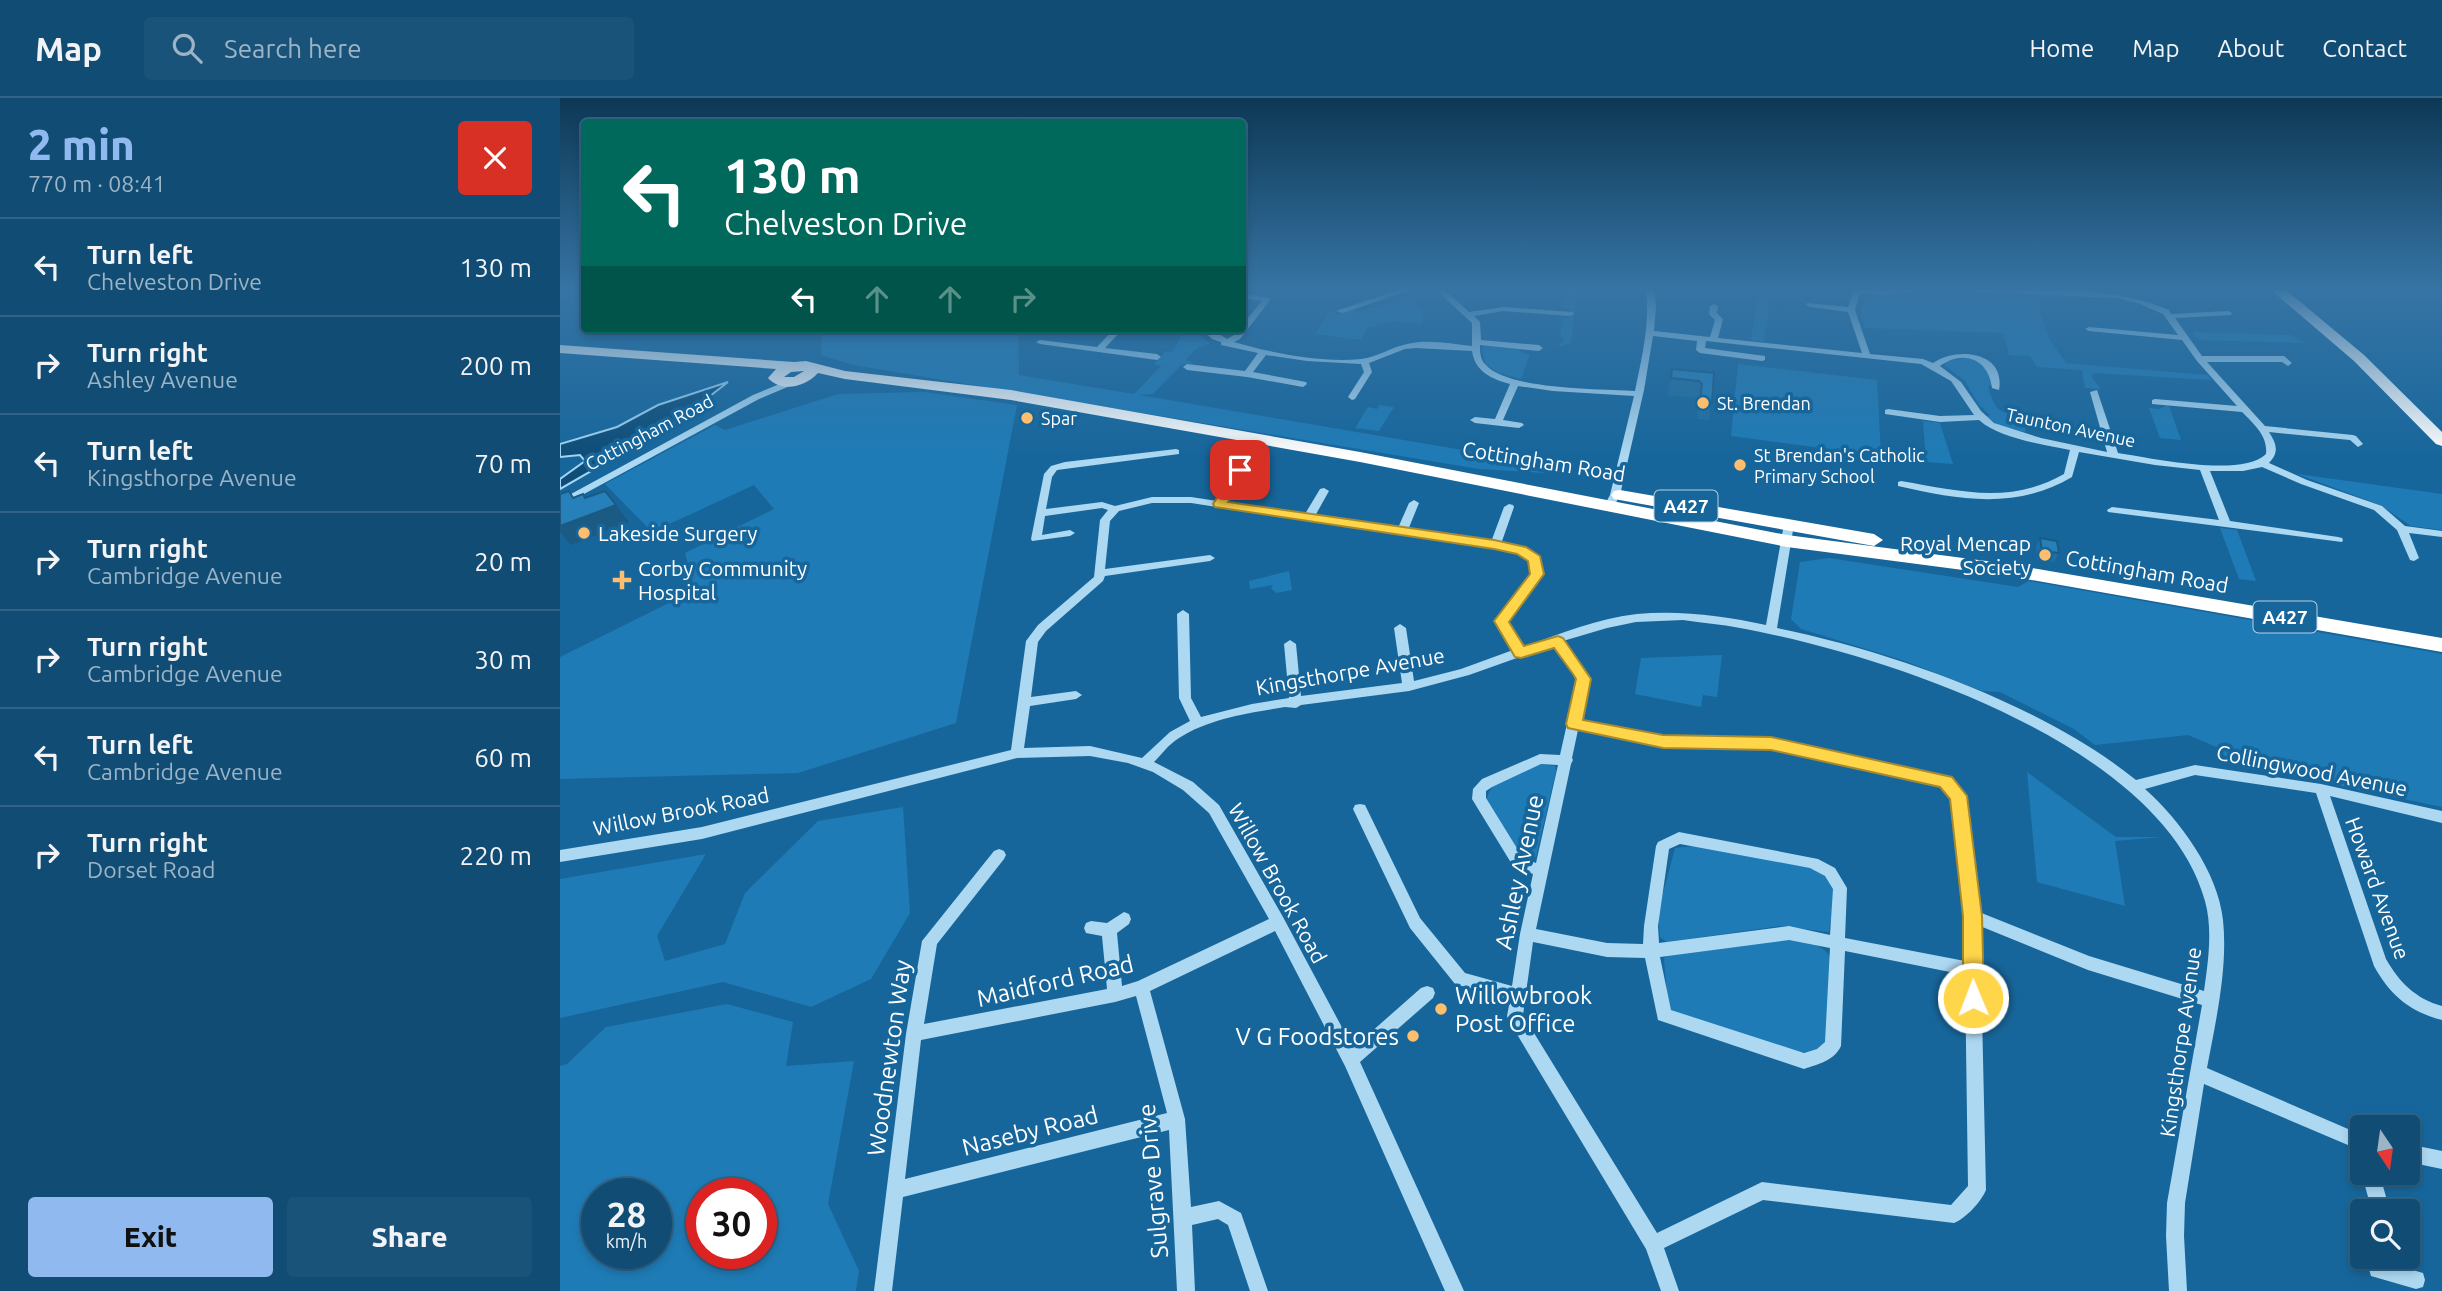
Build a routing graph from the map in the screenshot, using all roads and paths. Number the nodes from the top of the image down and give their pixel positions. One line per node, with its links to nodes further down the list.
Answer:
1 (1476, 345): 30 (street)
2 (1077, 346): 14 (street)
3 (1102, 346): 14 (street)
4 (1237, 346): 16 (street)
5 (1413, 346): 21 (street)
6 (1485, 346): 15 (street)
7 (1647, 346): 34 (street)
8 (1701, 346): 19 (street)
9 (1774, 346): 17 (street, Taunton Avenue)
10 (1863, 346): 17 (street)
11 (2189, 346): 20 (street)
12 (2344, 346): 45 (highway)
13 (560, 349): 23 (highway, A427)
14 (1099, 349): 18 (street)
15 (1532, 349)
16 (1264, 351): 21 (street); 26 (street)
17 (1867, 356): 25 (street, Taunton Avenue)
18 (1157, 357)
19 (1762, 358)
20 (2200, 359): 22 (street); 38 (street)
21 (1364, 361): 36 (street)
22 (2288, 363)
23 (749, 365): 28 (highway, A427); 29 (highway, A427)
24 (1193, 366): 26 (street)
25 (1934, 367): 32 (street); 40 (street, Taunton Avenue)
26 (1247, 374): 31 (street)
27 (845, 375): 28 (highway, Cottingham Road / A427); 28 (highway, Cottingham Road / A427); 56 (highway, Cottingham Road / A427)
28 (794, 376): 29 (highway, A427); 35 (street, Cottingham Road)
29 (775, 377): 35 (street, Cottingham Road)
30 (1515, 383): 34 (street); 42 (street)
31 (1303, 384)
32 (1996, 388)
33 (2094, 392): 50 (street)
34 (1638, 394): 56 (street)
35 (757, 397): 58 (street, Cottingham Road)
36 (1352, 397)
37 (2155, 402): 38 (street)
38 (2245, 409): 44 (street)
39 (1888, 412): 40 (street)
40 (1980, 417): 48 (street, Taunton Avenue)
41 (1475, 420): 42 (street)
42 (1498, 422): 43 (street)
43 (1518, 425)
44 (2262, 428): 46 (street); 52 (street)
45 (2442, 441)
46 (2358, 444)
47 (1255, 447): 59 (street)
48 (2076, 447): 50 (street, Taunton Avenue); 54 (street)
49 (1178, 449): 51 (street); 63 (street)
50 (2112, 454): 53 (street, Taunton Avenue)
51 (1168, 462)
52 (2262, 463): 53 (street, Taunton Avenue); 66 (street)
53 (2204, 468): 65 (street)
54 (1901, 484)
55 (1324, 491): 64 (street)
56 (1612, 501): 69 (highway, Cottingham Road / A427)
57 (1414, 503): 67 (street)
58 (560, 504)
59 (1220, 504): 61 (street); 64 (street)
60 (1510, 507): 73 (street)
61 (1115, 509): 63 (street); 76 (street)
62 (2112, 510): 65 (street)
63 (1041, 513): 71 (street)
64 (1309, 517): 67 (street)
65 (2226, 524): 72 (street)
66 (2402, 530): 70 (street); 75 (street)
67 (1402, 531): 73 (street)
68 (1070, 533): 71 (street)
69 (1788, 533): 79 (street); 82 (highway, Cottingham Road / A427)
70 (2442, 534)
71 (1036, 540)
72 (2338, 540)
73 (1494, 545): 83 (street)
74 (1202, 556): 76 (street)
75 (2414, 558)
76 (1100, 573): 86 (street)
77 (1183, 614): 88 (street)
78 (1401, 628): 84 (street)
79 (1771, 629): 80 (street, Kingsthorpe Avenue); 93 (street, Kingsthorpe Avenue)
80 (1558, 641): 83 (street, Kingsthorpe Avenue); 89 (street, Ashley Avenue)
81 (1290, 644): 87 (street)
82 (2442, 645)
83 (1521, 653): 84 (street, Kingsthorpe Avenue)
84 (1409, 687): 87 (street, Kingsthorpe Avenue)
85 (1076, 695): 86 (street)
86 (1024, 702): 90 (street)
87 (1296, 704): 88 (street, Kingsthorpe Avenue)
88 (1198, 723): 92 (street, Kingsthorpe Avenue)
89 (1574, 724): 91 (street, Ashley Avenue); 100 (street)
90 (1017, 752): 92 (street, Willow Brook Road); 98 (street, Willow Brook Road)
91 (1567, 760): 99 (street, Ashley Avenue); 99 (street)
92 (1145, 763): 102 (street, Willow Brook Road)
93 (2135, 786): 94 (street, Collingwood Avenue); 113 (street, Kingsthorpe Avenue)
94 (2321, 789): 96 (street, Collingwood Avenue); 114 (street, Howard Avenue)
95 (1360, 809): 112 (street)
96 (2442, 817)
97 (999, 855): 115 (street, Woodnewton Way)
98 (560, 856)
99 (1541, 871): 105 (street, Ashley Avenue)
100 (1972, 916): 108 (street); 113 (street)
101 (1124, 919): 104 (street)
102 (1278, 922): 109 (street, Maidford Road); 116 (street, Willow Brook Road)
103 (1091, 928): 104 (street)
104 (1110, 930): 111 (street)
105 (1527, 934): 107 (street); 112 (street, Ashley Avenue)
106 (1838, 943): 107 (street); 107 (street); 107 (street); 108 (street)
107 (1651, 951)
108 (1973, 970): 124 (street)
109 (1140, 987): 111 (street, Maidford Road); 118 (street, Sulgrave Drive)
110 (1427, 993): 116 (street)
111 (1115, 995): 115 (street, Maidford Road)
112 (1518, 995): 124 (street, Ashley Avenue)
113 (2210, 1000): 117 (street, Kingsthorpe Avenue)
114 (2442, 1013)
115 (914, 1034): 122 (street, Woodnewton Way)
116 (1351, 1060): 130 (street, Willow Brook Road)
117 (2199, 1073): 119 (street); 132 (street, Kingsthorpe Avenue)
118 (1177, 1119): 122 (street, Naseby Road); 123 (street, Sulgrave Drive)
119 (2350, 1138)
120 (2420, 1155): 121 (street)
121 (2442, 1160)
122 (896, 1190): 127 (street, Woodnewton Way)
123 (1184, 1217): 128 (street, Sulgrave Drive); 129 (street)
124 (1653, 1244): 131 (street, Ashley Avenue)
125 (2378, 1269): 126 (street)
126 (2403, 1270)
127 (883, 1291)
128 (1186, 1291)
129 (1259, 1291)
130 (1455, 1291)
131 (1670, 1291)
132 (2178, 1291)

